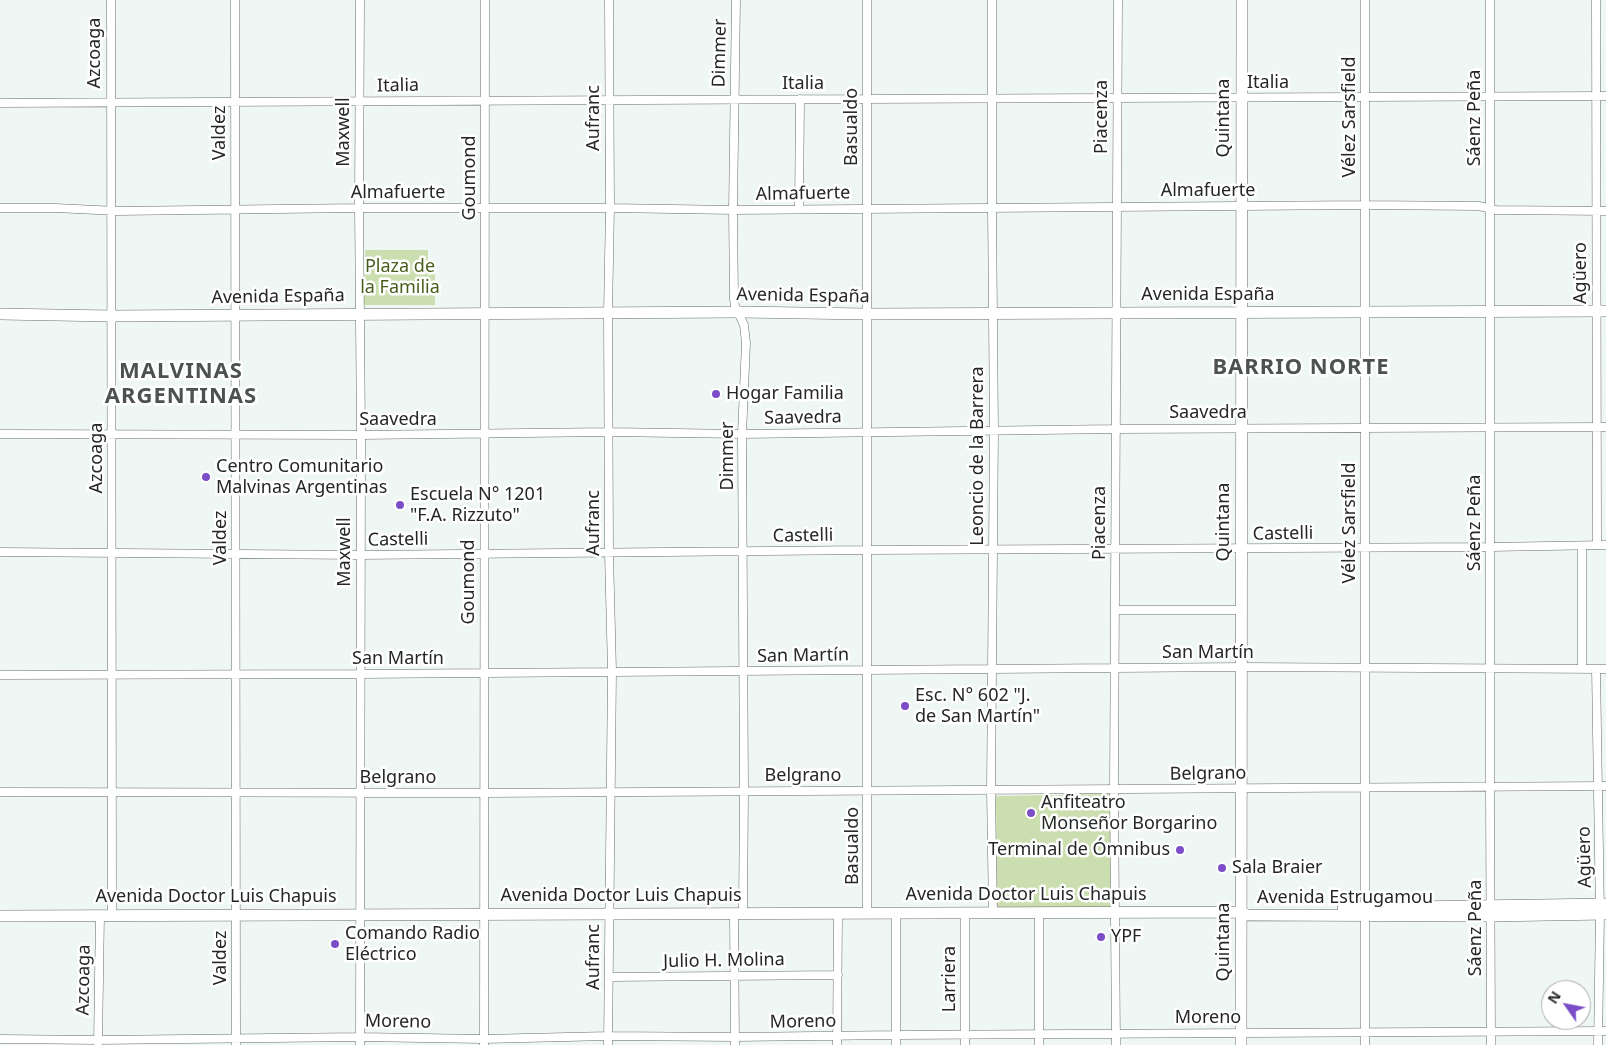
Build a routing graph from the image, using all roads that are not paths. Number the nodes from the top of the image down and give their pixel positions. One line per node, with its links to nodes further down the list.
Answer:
1 (111, 0): 28 (street, Azcoaga)
2 (235, 0): 26 (street, Valdez)
3 (360, 0): 27 (street, Maxwell)
4 (485, 0): 23 (street, Goumond)
5 (609, 0): 20 (street, Aufranc)
6 (736, 0): 24 (street, Dimmer)
7 (867, 0): 22 (street, Basualdo)
8 (992, 0): 25 (street, Leoncio de la Barrera)
9 (1118, 0): 18 (street, Piacenza)
10 (1242, 0): 19 (main road, Quintana)
11 (1365, 0): 16 (street, Vélez Sarsfield)
12 (1490, 0): 17 (street, Sáenz Peña)
13 (1596, 0): 14 (street, Agüero)
14 (1596, 96): 15 (street, Italia); 17 (street, Italia); 44 (street, Agüero)
15 (1606, 96)
16 (1365, 97): 17 (street, Italia); 19 (street, Italia); 31 (street, Vélez Sarsfield)
17 (1490, 97): 40 (street, Sáenz Peña)
18 (1117, 98): 19 (street, Italia); 25 (street, Italia); 32 (street, Piacenza)
19 (1242, 98): 30 (main road, Quintana)
20 (609, 99): 23 (street, Italia); 24 (street, Italia); 36 (street, Aufranc)
21 (800, 99): 22 (street, Italia); 24 (street, Italia); 39 (street)
22 (867, 99): 25 (street, Italia); 37 (street, Basualdo)
23 (485, 100): 27 (street, Italia); 35 (street, Goumond)
24 (734, 100): 42 (street, Dimmer)
25 (993, 100): 38 (street, Leoncio de la Barrera)
26 (235, 102): 27 (street, Italia); 28 (street, Italia); 41 (street, Valdez)
27 (360, 102): 34 (street, Maxwell)
28 (110, 103): 29 (street, Italia); 43 (street, Azcoaga)
29 (0, 104)
30 (1242, 206): 31 (street, Almafuerte); 32 (street, Almafuerte); 49 (main road, Quintana)
31 (1365, 206): 40 (street, Almafuerte); 50 (street, Vélez Sarsfield)
32 (1117, 207): 38 (street, Almafuerte); 54 (street, Piacenza)
33 (0, 208): 43 (street, Almafuerte)
34 (359, 208): 35 (street, Almafuerte); 41 (street, Almafuerte); 51 (street, Maxwell)
35 (485, 208): 36 (street, Almafuerte); 56 (street, Goumond)
36 (610, 208): 42 (street, Almafuerte); 52 (street, Aufranc)
37 (867, 208): 38 (street, Almafuerte); 39 (street, Almafuerte); 57 (street, Basualdo)
38 (992, 208): 53 (street, Leoncio de la Barrera)
39 (799, 209): 42 (street, Almafuerte)
40 (1490, 209): 44 (street, Almafuerte); 46 (street, Sáenz Peña)
41 (236, 210): 43 (street, Almafuerte); 58 (street, Valdez)
42 (733, 210): 48 (street, Dimmer)
43 (111, 211): 59 (street, Azcoaga)
44 (1596, 211): 45 (street, Almafuerte); 47 (street, Agüero)
45 (1606, 211)
46 (1490, 311): 47 (main road, Avenida España); 50 (main road, Avenida España); 60 (street, Sáenz Peña)
47 (1601, 311): 61 (street, Agüero)
48 (739, 312): 52 (main road, Avenida España); 57 (main road, Avenida España); 73 (street, Dimmer)
49 (1242, 312): 50 (main road, Avenida España); 54 (main road, Avenida España); 64 (main road, Quintana)
50 (1364, 312): 65 (street, Vélez Sarsfield)
51 (360, 313): 56 (main road, Avenida España); 58 (main road, Avenida España); 74 (street, Maxwell)
52 (608, 313): 56 (main road, Avenida España); 67 (street, Aufranc)
53 (993, 313): 54 (main road, Avenida España); 57 (main road, Avenida España); 66 (street, Leoncio de la Barrera)
54 (1116, 313): 63 (street, Piacenza)
55 (0, 314): 59 (main road, Avenida España)
56 (486, 314): 72 (street, Goumond)
57 (867, 314): 68 (street, Basualdo)
58 (235, 315): 59 (main road, Avenida España); 71 (street, Valdez)
59 (111, 316): 70 (street, Azcoaga)
60 (1490, 427): 61 (street, Saavedra); 65 (street, Saavedra); 78 (street, Sáenz Peña)
61 (1596, 427): 62 (street, Saavedra); 75 (street, Agüero)
62 (1606, 427)
63 (1115, 428): 64 (street, Saavedra); 66 (street, Saavedra); 80 (street, Piacenza)
64 (1242, 428): 65 (street, Saavedra); 81 (main road, Quintana)
65 (1365, 428): 79 (street, Vélez Sarsfield)
66 (994, 430): 68 (street, Saavedra); 83 (street, Leoncio de la Barrera)
67 (609, 432): 72 (street, Saavedra); 73 (street, Saavedra); 88 (street, Aufranc)
68 (868, 432): 73 (street, Saavedra); 82 (street, Basualdo)
69 (0, 434): 70 (street, Saavedra)
70 (112, 434): 71 (street, Saavedra); 85 (street, Azcoaga)
71 (236, 434): 74 (street, Saavedra); 87 (street, Valdez)
72 (484, 434): 74 (street, Saavedra); 89 (street, Goumond)
73 (742, 434): 86 (street, Dimmer)
74 (361, 435): 90 (street, Maxwell)
75 (1597, 545): 76 (street, Castelli); 77 (street, Castelli)
76 (1606, 545)
77 (1582, 546): 78 (street, Castelli); 98 (street)
78 (1490, 547): 79 (street, Castelli); 97 (street, Sáenz Peña)
79 (1365, 548): 81 (street, Castelli); 95 (street, Vélez Sarsfield)
80 (1115, 549): 81 (street, Castelli); 83 (street, Castelli); 91 (street, Piacenza)
81 (1242, 549): 92 (main road, Quintana)
82 (867, 550): 83 (street, Castelli); 86 (street, Castelli); 101 (street, Basualdo)
83 (994, 550): 96 (street, Leoncio de la Barrera)
84 (0, 552): 85 (street, Castelli)
85 (113, 552): 87 (street, Castelli); 105 (street, Azcoaga)
86 (743, 552): 88 (street, Castelli); 103 (street, Dimmer)
87 (236, 553): 90 (street, Castelli); 106 (street, Valdez)
88 (609, 553): 89 (street, Castelli); 102 (street, Aufranc)
89 (484, 554): 90 (street, Castelli); 104 (street, Goumond)
90 (360, 555): 107 (street, Maxwell)
91 (1116, 610): 92 (street); 94 (street, Piacenza)
92 (1242, 610): 93 (main road, Quintana)
93 (1242, 667): 94 (street, San Martín); 95 (street, San Martín); 112 (main road, Quintana)
94 (1116, 668): 96 (street, San Martín); 113 (street, Piacenza)
95 (1365, 668): 97 (street, San Martín); 111 (street, Vélez Sarsfield)
96 (993, 669): 101 (street, San Martín); 116 (street, Leoncio de la Barrera)
97 (1490, 669): 98 (street, San Martín); 109 (street, Sáenz Peña)
98 (1582, 669): 99 (street, San Martín)
99 (1596, 669): 100 (street, San Martín); 110 (street, Agüero)
100 (1606, 669)
101 (867, 670): 103 (street, San Martín); 115 (street, Basualdo)
102 (612, 671): 103 (street, San Martín); 104 (street, San Martín); 119 (street, Aufranc)
103 (742, 672): 114 (street, Dimmer)
104 (484, 673): 107 (street, San Martín); 122 (street, Goumond)
105 (113, 674): 106 (street, San Martín); 108 (street, San Martín); 118 (street, Azcoaga)
106 (236, 674): 107 (street, San Martín); 120 (street, Valdez)
107 (359, 674): 121 (street, Maxwell)
108 (0, 675)
109 (1490, 786): 110 (street, Belgrano); 111 (street, Belgrano); 124 (street, Sáenz Peña)
110 (1603, 786): 123 (street, Agüero)
111 (1365, 787): 112 (street, Belgrano); 126 (street, Vélez Sarsfield)
112 (1242, 788): 113 (street, Belgrano); 125 (main road, Quintana)
113 (1114, 790): 116 (street, Belgrano); 134 (street, Piacenza)
114 (744, 791): 115 (street, Belgrano); 119 (street, Belgrano); 127 (street, Dimmer)
115 (868, 791): 116 (street, Belgrano); 129 (street, Basualdo)
116 (991, 791): 132 (street, Leoncio de la Barrera)
117 (0, 792): 118 (street, Belgrano)
118 (112, 792): 120 (street, Belgrano); 138 (street, Azcoaga)
119 (610, 792): 122 (street, Belgrano); 136 (street, Aufranc)
120 (235, 793): 121 (street, Belgrano); 139 (street, Valdez)
121 (360, 793): 122 (street, Belgrano); 140 (street, Maxwell)
122 (484, 794): 135 (street, Goumond)
123 (1603, 909): 124 (main road, Avenida Estrugamou); 145 (street, Agüero)
124 (1490, 911): 126 (main road, Avenida Estrugamou); 147 (street, Sáenz Peña)
125 (1242, 912): 126 (main road, Avenida Estrugamou); 134 (main road, Avenida Doctor Luis Chapuis); 153 (main road, Quintana)
126 (1364, 912): 146 (street, Vélez Sarsfield)
127 (738, 913): 128 (main road, Avenida Doctor Luis Chapuis); 136 (main road, Avenida Doctor Luis Chapuis); 143 (street, Dimmer)
128 (838, 913): 129 (main road, Avenida Doctor Luis Chapuis); 142 (street)
129 (868, 913): 130 (main road, Avenida Doctor Luis Chapuis)
130 (896, 913): 131 (main road, Avenida Doctor Luis Chapuis); 151 (street)
131 (965, 913): 132 (main road, Avenida Doctor Luis Chapuis); 148 (street, Larriera)
132 (993, 913): 133 (main road, Avenida Doctor Luis Chapuis)
133 (1039, 913): 134 (main road, Avenida Doctor Luis Chapuis); 149 (street)
134 (1116, 913): 150 (street, Piacenza)
135 (484, 914): 136 (main road, Avenida Doctor Luis Chapuis); 140 (main road, Avenida Doctor Luis Chapuis); 159 (street, Goumond)
136 (609, 914): 144 (street, Aufranc)
137 (100, 915): 138 (main road, Avenida Doctor Luis Chapuis); 141 (main road, Avenida Doctor Luis Chapuis); 160 (street, Azcoaga)
138 (112, 915): 139 (main road, Avenida Doctor Luis Chapuis)
139 (235, 915): 140 (main road, Avenida Doctor Luis Chapuis); 158 (street, Valdez)
140 (360, 915): 155 (street, Maxwell)
141 (0, 916)
142 (838, 975): 143 (street, Julio H. Molina); 157 (street)
143 (735, 977): 144 (street, Julio H. Molina); 156 (street, Dimmer)
144 (610, 978): 152 (street, Aufranc)
145 (1602, 1031): 147 (street, Moreno); 168 (street, Agüero)
146 (1365, 1032): 147 (street, Moreno); 153 (street, Moreno); 166 (street, Vélez Sarsfield)
147 (1491, 1032): 167 (street, Sáenz Peña)
148 (965, 1034): 149 (street, Moreno); 151 (street, Moreno); 163 (street, Larriera)
149 (1039, 1034): 150 (street, Moreno); 164 (street)
150 (1116, 1034): 153 (street, Moreno); 165 (street, Piacenza)
151 (896, 1035): 157 (street, Moreno); 162 (street)
152 (608, 1036): 156 (street, Moreno); 159 (street, Moreno); 161 (street, Aufranc)
153 (1242, 1039)
154 (0, 1040): 160 (street, Moreno)
155 (360, 1041): 158 (street, Moreno); 159 (street, Moreno)
156 (735, 1041): 157 (street, Moreno)
157 (837, 1041)
158 (236, 1042): 160 (street, Moreno)
159 (484, 1042)
160 (98, 1043)
161 (608, 1045)
162 (896, 1045)
163 (965, 1045)
164 (1039, 1045)
165 (1116, 1045)
166 (1365, 1045)
167 (1491, 1045)
168 (1598, 1045)

